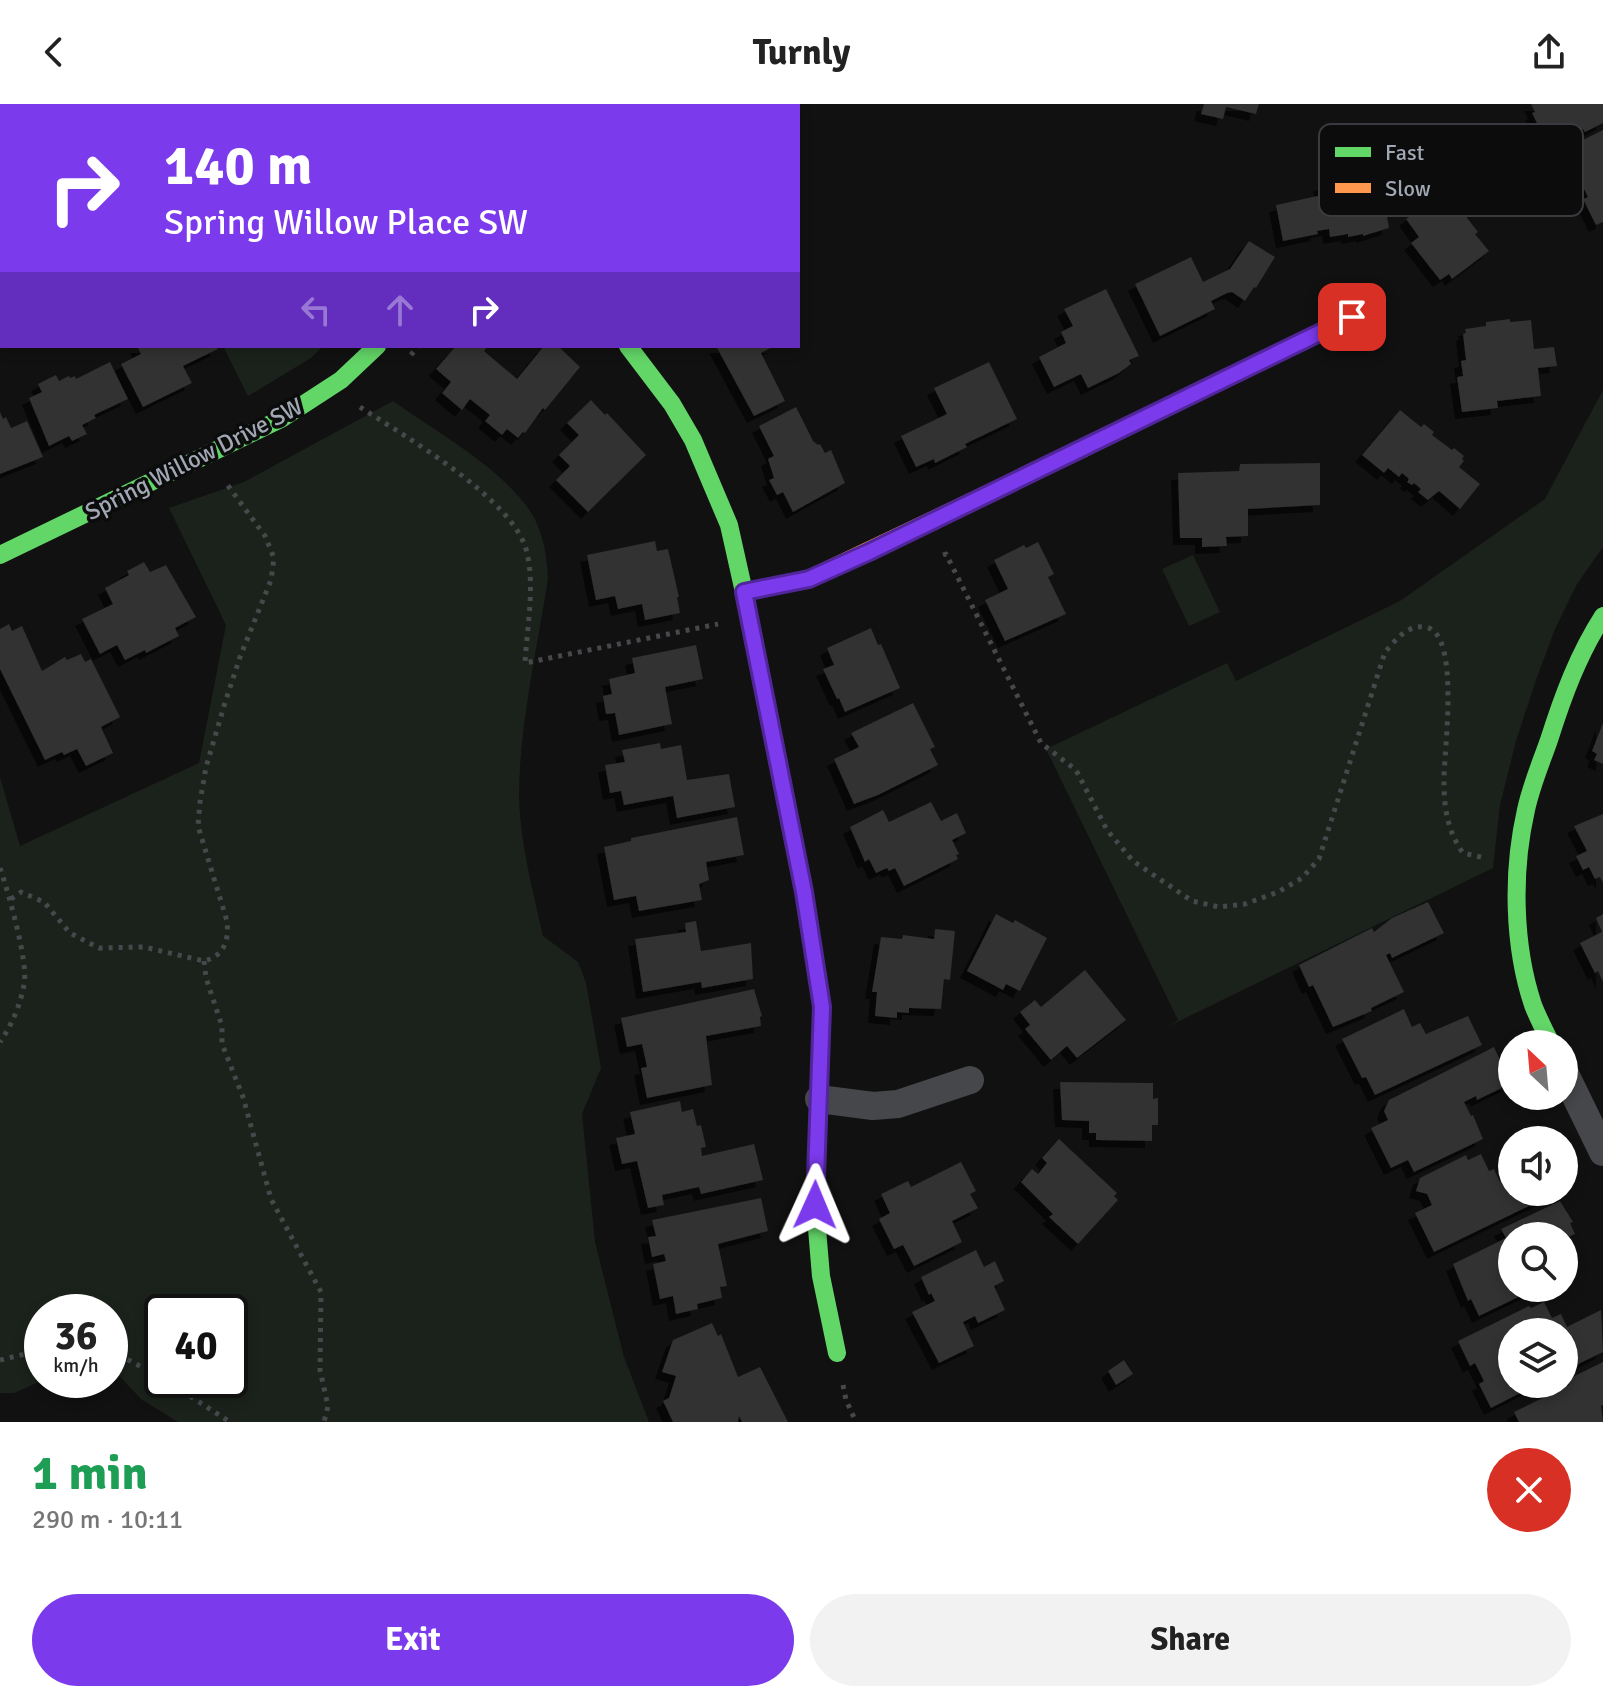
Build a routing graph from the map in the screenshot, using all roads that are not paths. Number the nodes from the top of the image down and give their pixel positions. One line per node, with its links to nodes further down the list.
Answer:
1 (1352, 317): 5 (street)
2 (375, 348): 4 (street, Spring Willow Drive SW)
3 (630, 348): 5 (street)
4 (0, 555)
5 (744, 592): 9 (street)
6 (1603, 616): 7 (street)
7 (1545, 1030)
8 (970, 1080): 9 (street)
9 (819, 1099): 12 (street)
10 (1578, 1101): 11 (street)
11 (1603, 1152)
12 (837, 1353)

